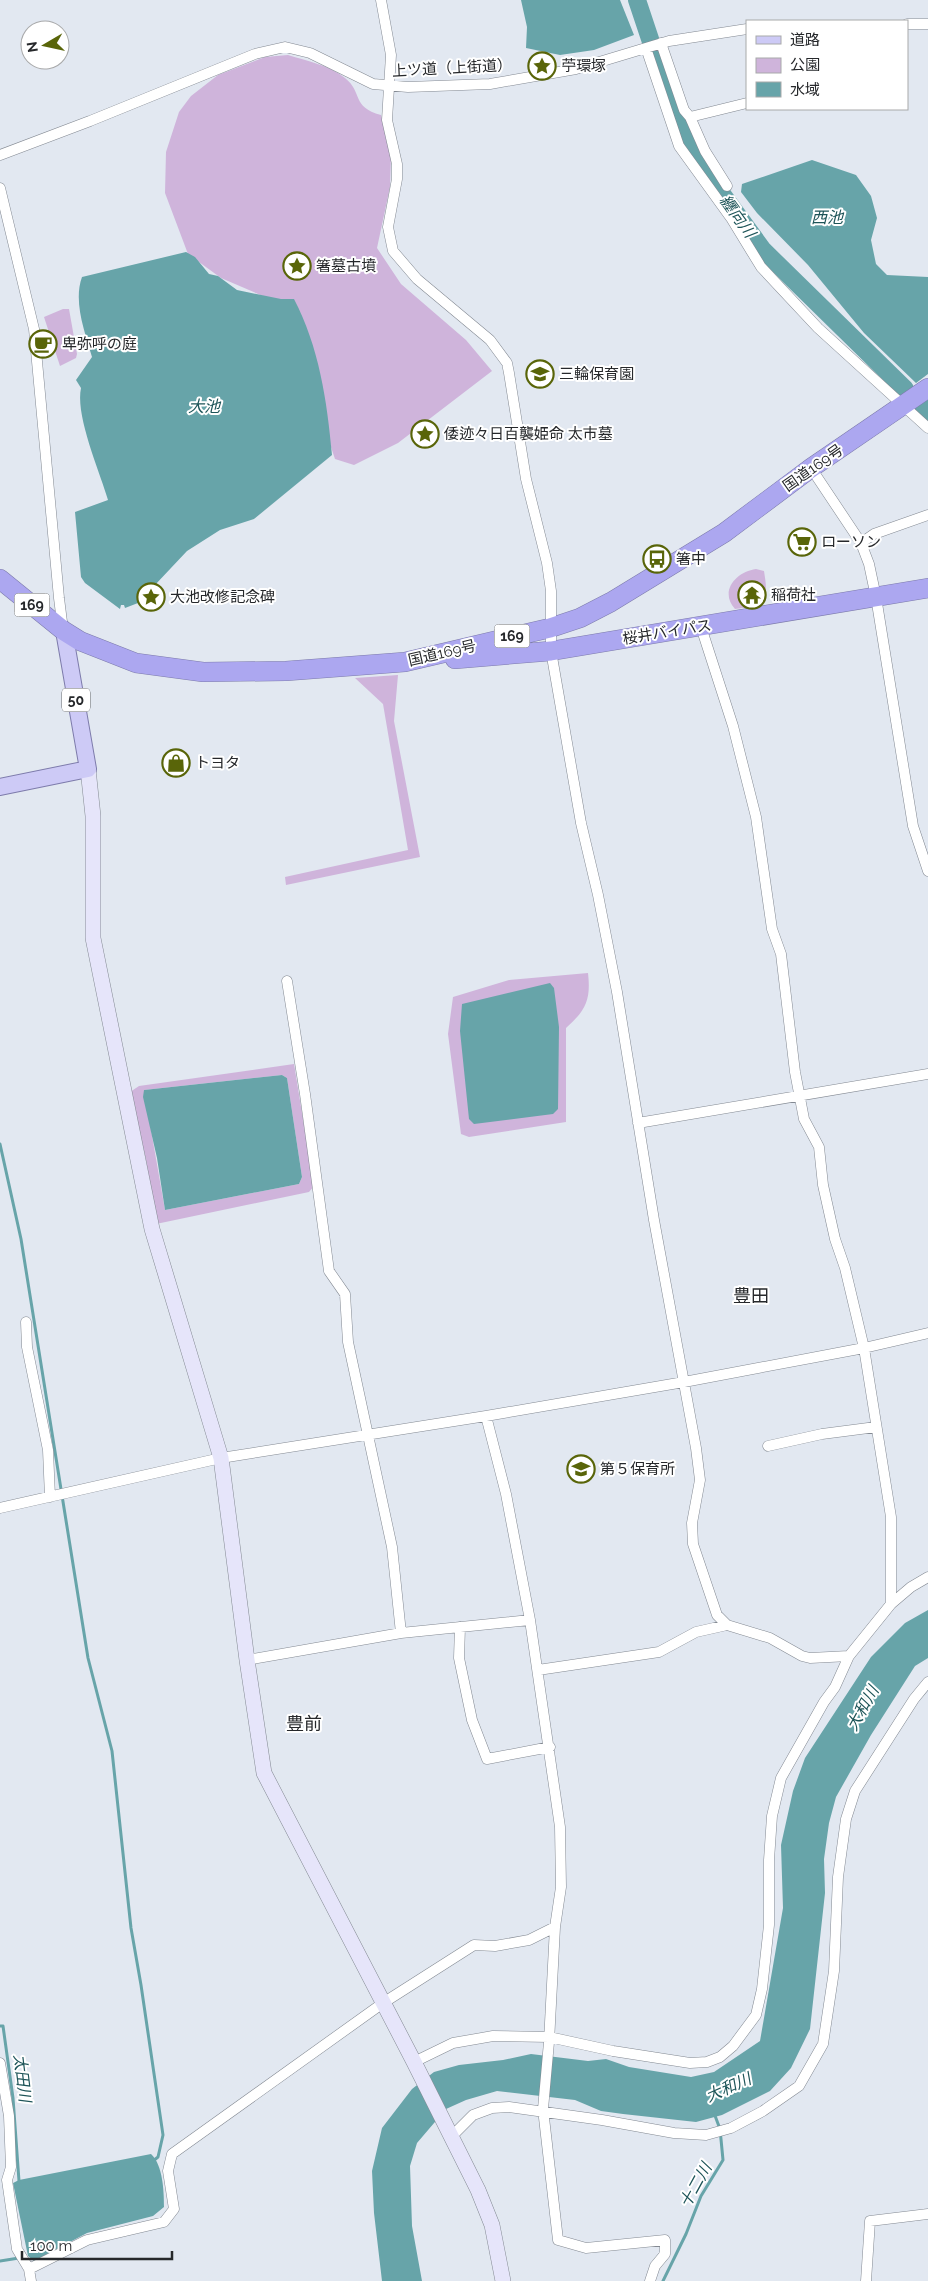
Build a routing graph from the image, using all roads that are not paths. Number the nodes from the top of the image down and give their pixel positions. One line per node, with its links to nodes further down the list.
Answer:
1 (380, 0): 7 (street)
2 (908, 24): 3 (street)
3 (928, 24)
4 (746, 28): 5 (street, 上ツ道（上街道）)
5 (660, 43): 6 (street, 上ツ道（上街道）); 9 (street)
6 (647, 48): 7 (street, 上ツ道（上街道）); 14 (street)
7 (390, 87): 10 (street, 上ツ道（上街道）); 25 (street)
8 (746, 103): 9 (street)
9 (690, 117): 11 (street)
10 (0, 155)
11 (727, 186)
12 (0, 188): 21 (street)
13 (928, 388): 14 (highway, 国道169号 / 169)
14 (902, 406): 15 (street); 16 (highway, 国道169号 / 169)
15 (928, 428)
16 (811, 468): 18 (street); 25 (highway, 国道169号 / 169)
17 (928, 515): 18 (street)
18 (861, 543): 22 (street)
19 (0, 579): 23 (highway, 国道169号 / 169)
20 (928, 588): 22 (highway, 桜井バイパス / 169)
21 (58, 598): 23 (street); 26 (street)
22 (876, 598): 24 (highway, 桜井バイパス / 169); 31 (street)
23 (29, 603): 26 (highway, 国道169号 / 169)
24 (701, 627): 27 (highway, 桜井バイパス / 169); 34 (street)
25 (550, 628): 27 (street); 28 (highway, 国道169号 / 169)
26 (64, 631): 28 (highway, 国道169号 / 169); 29 (main road, 50)
27 (551, 651): 28 (highway, 桜井バイパス / 169); 35 (street)
28 (405, 662)
29 (88, 769): 30 (main road); 44 (street)
30 (0, 787)
31 (928, 872)
32 (287, 981): 42 (street)
33 (928, 1074): 34 (street)
34 (800, 1095): 35 (street); 38 (street)
35 (638, 1123): 39 (street)
36 (26, 1322): 45 (street)
37 (928, 1333): 38 (street)
38 (864, 1348): 39 (street); 41 (street)
39 (684, 1382): 40 (street); 50 (street)
40 (486, 1416): 42 (street); 49 (street)
41 (876, 1427): 43 (street); 48 (street)
42 (367, 1435): 44 (street); 52 (street)
43 (768, 1446)
44 (221, 1458): 45 (street); 54 (street)
45 (50, 1497): 46 (street)
46 (0, 1508)
47 (928, 1577): 48 (street)
48 (891, 1604): 53 (street)
49 (530, 1620): 51 (street); 55 (street)
50 (727, 1625): 53 (street); 55 (street)
51 (460, 1627): 52 (street); 57 (street)
52 (401, 1633): 54 (street)
53 (849, 1656): 60 (street)
54 (247, 1660): 59 (street)
55 (538, 1670): 57 (street)
56 (928, 1682): 63 (street)
57 (550, 1747): 58 (street)
58 (554, 1927): 59 (street); 60 (street)
59 (383, 2003): 62 (street); 66 (street)
60 (549, 2040): 62 (street); 63 (street)
61 (0, 2063): 66 (street)
62 (416, 2065): 64 (street)
63 (543, 2111): 64 (street); 69 (street)
64 (450, 2133): 68 (street)
65 (928, 2214): 70 (street)
66 (29, 2269): 67 (street)
67 (31, 2281)
68 (503, 2281)
69 (650, 2281)
70 (866, 2281)

